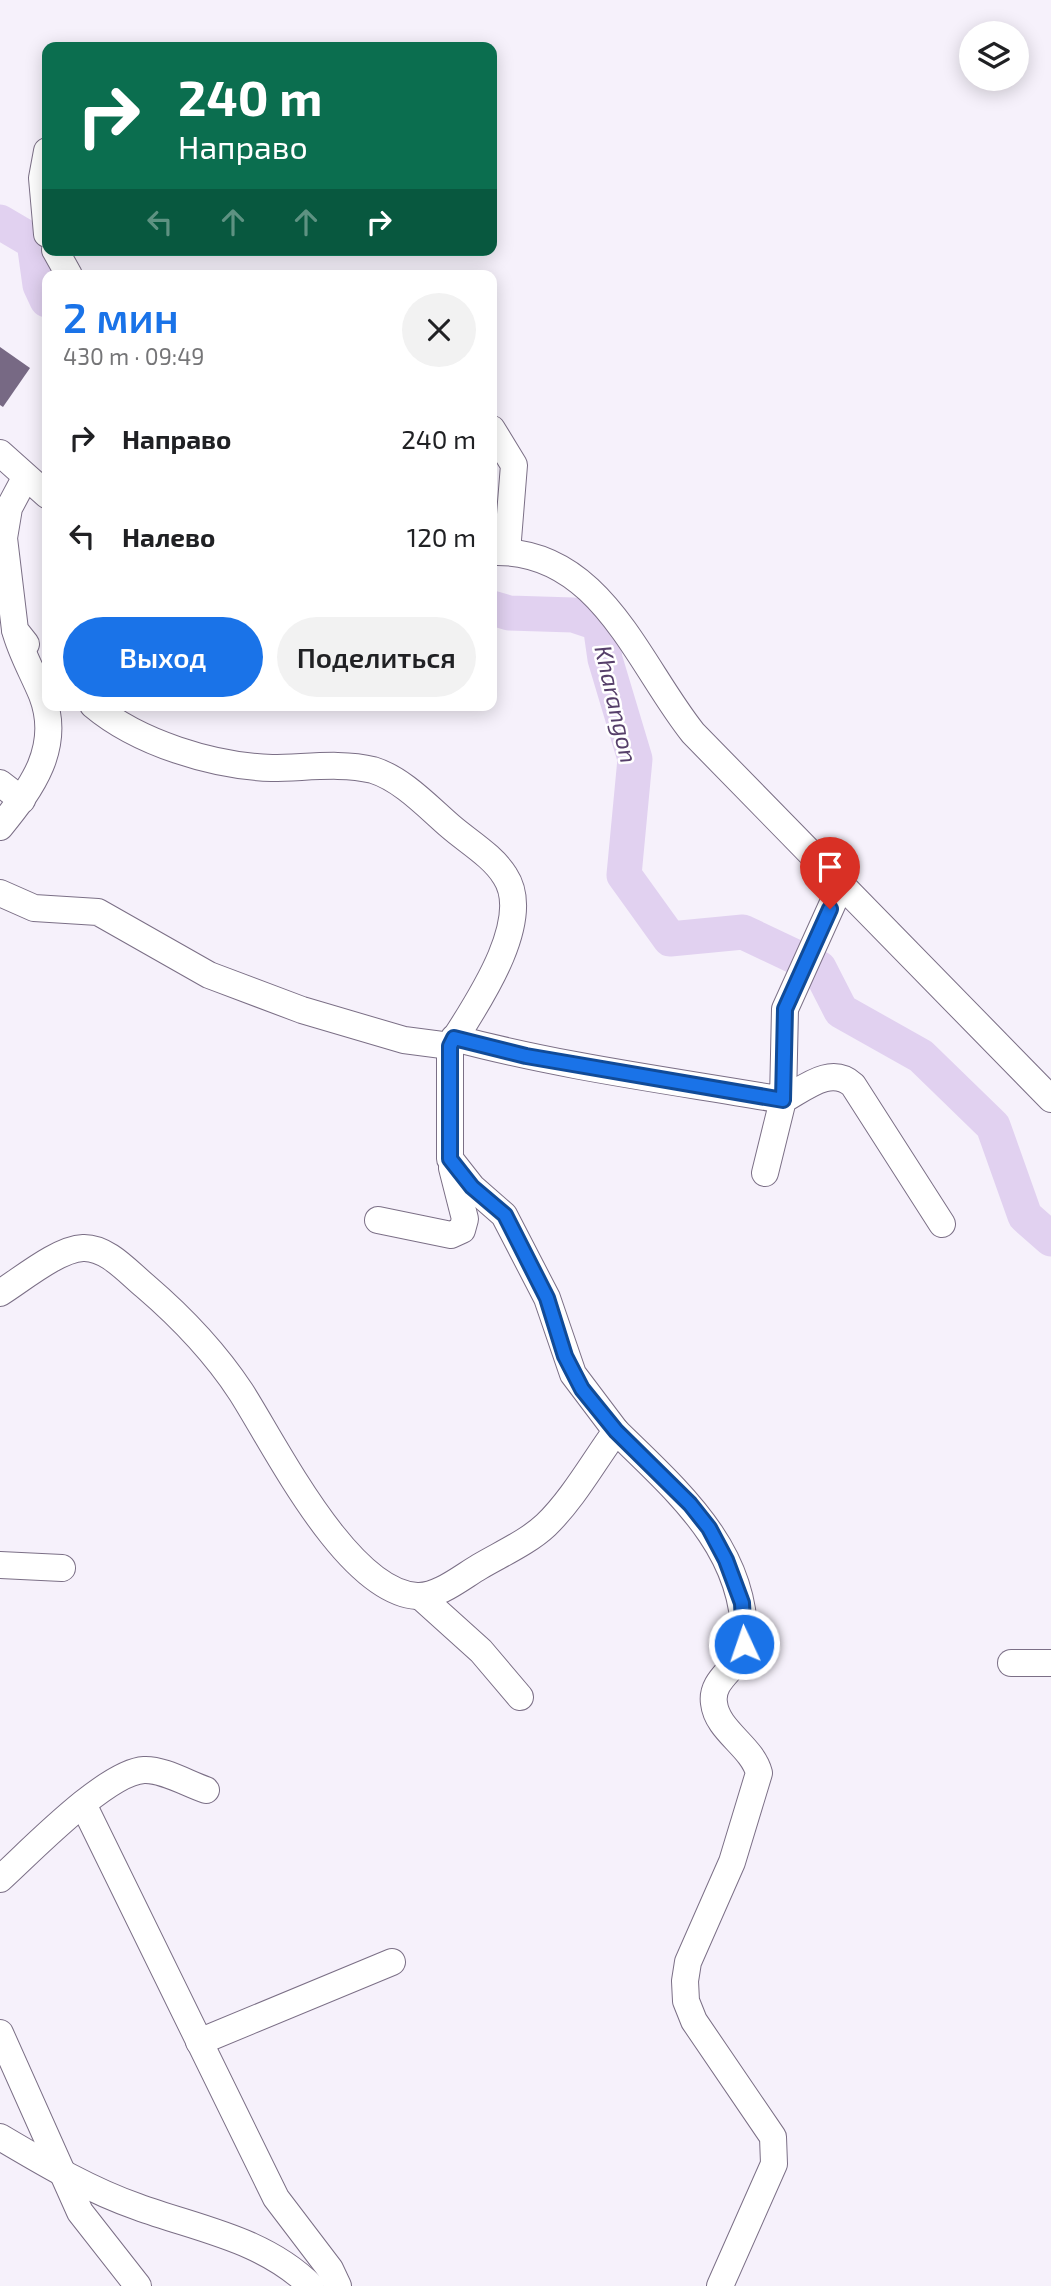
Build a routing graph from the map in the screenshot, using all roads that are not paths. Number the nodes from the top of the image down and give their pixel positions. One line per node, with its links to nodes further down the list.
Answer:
1 (497, 437): 5 (street)
2 (0, 453): 3 (street)
3 (25, 478): 4 (street); 6 (street)
4 (42, 491)
5 (499, 552): 14 (street)
6 (15, 630): 7 (street); 8 (street)
7 (42, 659)
8 (42, 695)
9 (45, 711): 12 (street)
10 (102, 711): 16 (street)
11 (0, 783): 12 (street)
12 (22, 800): 13 (street)
13 (0, 827)
14 (841, 885): 17 (street); 18 (street)
15 (0, 893): 16 (street)
16 (452, 1042): 18 (street); 19 (street)
17 (1051, 1099)
18 (783, 1100): 20 (street); 22 (street)
19 (450, 1159): 21 (street); 24 (street)
20 (765, 1173)
21 (378, 1220)
22 (942, 1224)
23 (0, 1293): 27 (street)
24 (616, 1431): 27 (street); 42 (street)
25 (0, 1565): 26 (street)
26 (62, 1568)
27 (420, 1596): 30 (street)
28 (1011, 1663): 29 (street)
29 (1051, 1663)
30 (520, 1697)
31 (206, 1790): 32 (street)
32 (83, 1804): 33 (street); 36 (street)
33 (0, 1879)
34 (391, 1962): 36 (street)
35 (0, 2033): 38 (street)
36 (200, 2042): 41 (street)
37 (0, 2137): 38 (street)
38 (62, 2174): 39 (street); 40 (street)
39 (138, 2286)
40 (311, 2286)
41 (338, 2286)
42 (720, 2286)

